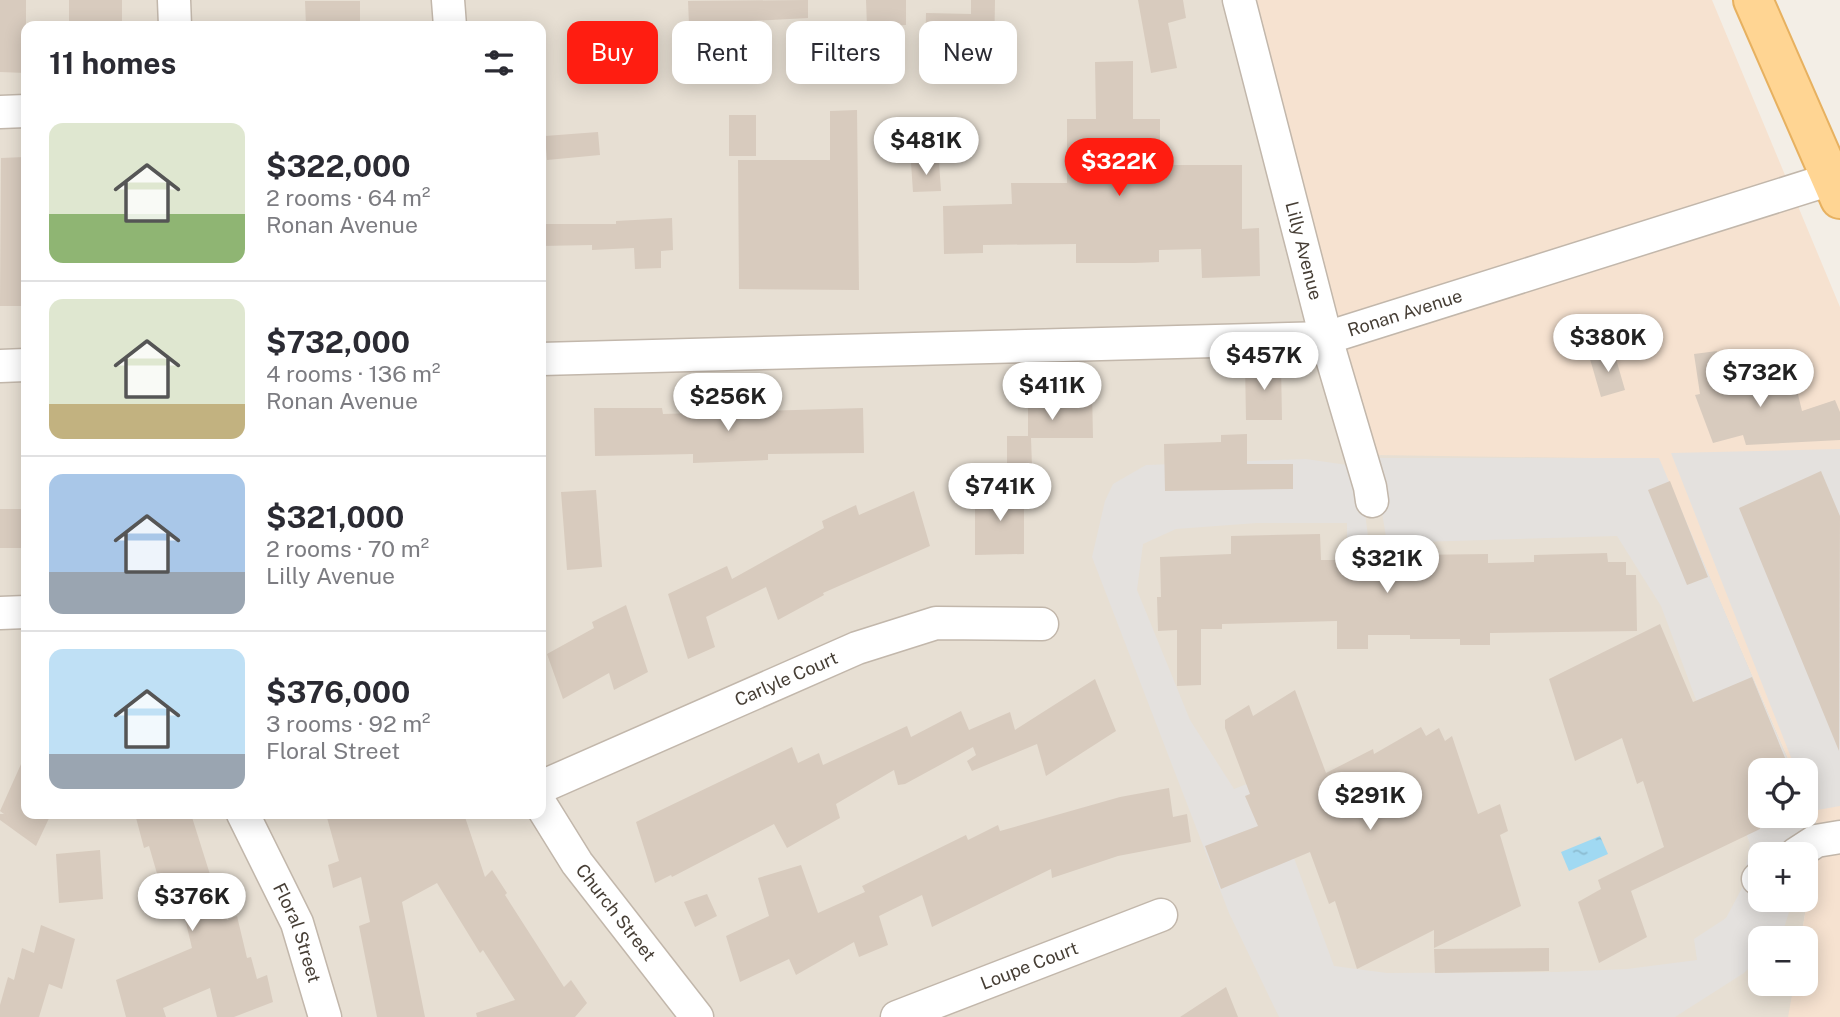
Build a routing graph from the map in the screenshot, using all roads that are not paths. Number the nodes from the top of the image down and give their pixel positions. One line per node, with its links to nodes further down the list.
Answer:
1 (174, 0): 5 (street)
2 (448, 0): 6 (street)
3 (1239, 0): 10 (street, Lilly Avenue)
4 (1753, 0): 9 (main road)
5 (175, 21)
6 (450, 21)
7 (21, 111): 8 (street)
8 (0, 112)
9 (1835, 189): 10 (street, Ronan Avenue)
10 (1326, 338): 11 (street, Ronan Avenue); 14 (street, Lilly Avenue)
11 (546, 359)
12 (21, 365): 13 (street)
13 (0, 366)
14 (1372, 501)
15 (21, 612): 16 (street)
16 (0, 613)
17 (1042, 624): 18 (street, Carlyle Court)
18 (546, 785)
19 (546, 814): 25 (street, Church Street)
20 (245, 819): 24 (street, Floral Street)
21 (1840, 837): 22 (street)
22 (1814, 842)
23 (1161, 915): 26 (street, Loupe Court)
24 (324, 1017)
25 (697, 1017)
26 (897, 1017)

